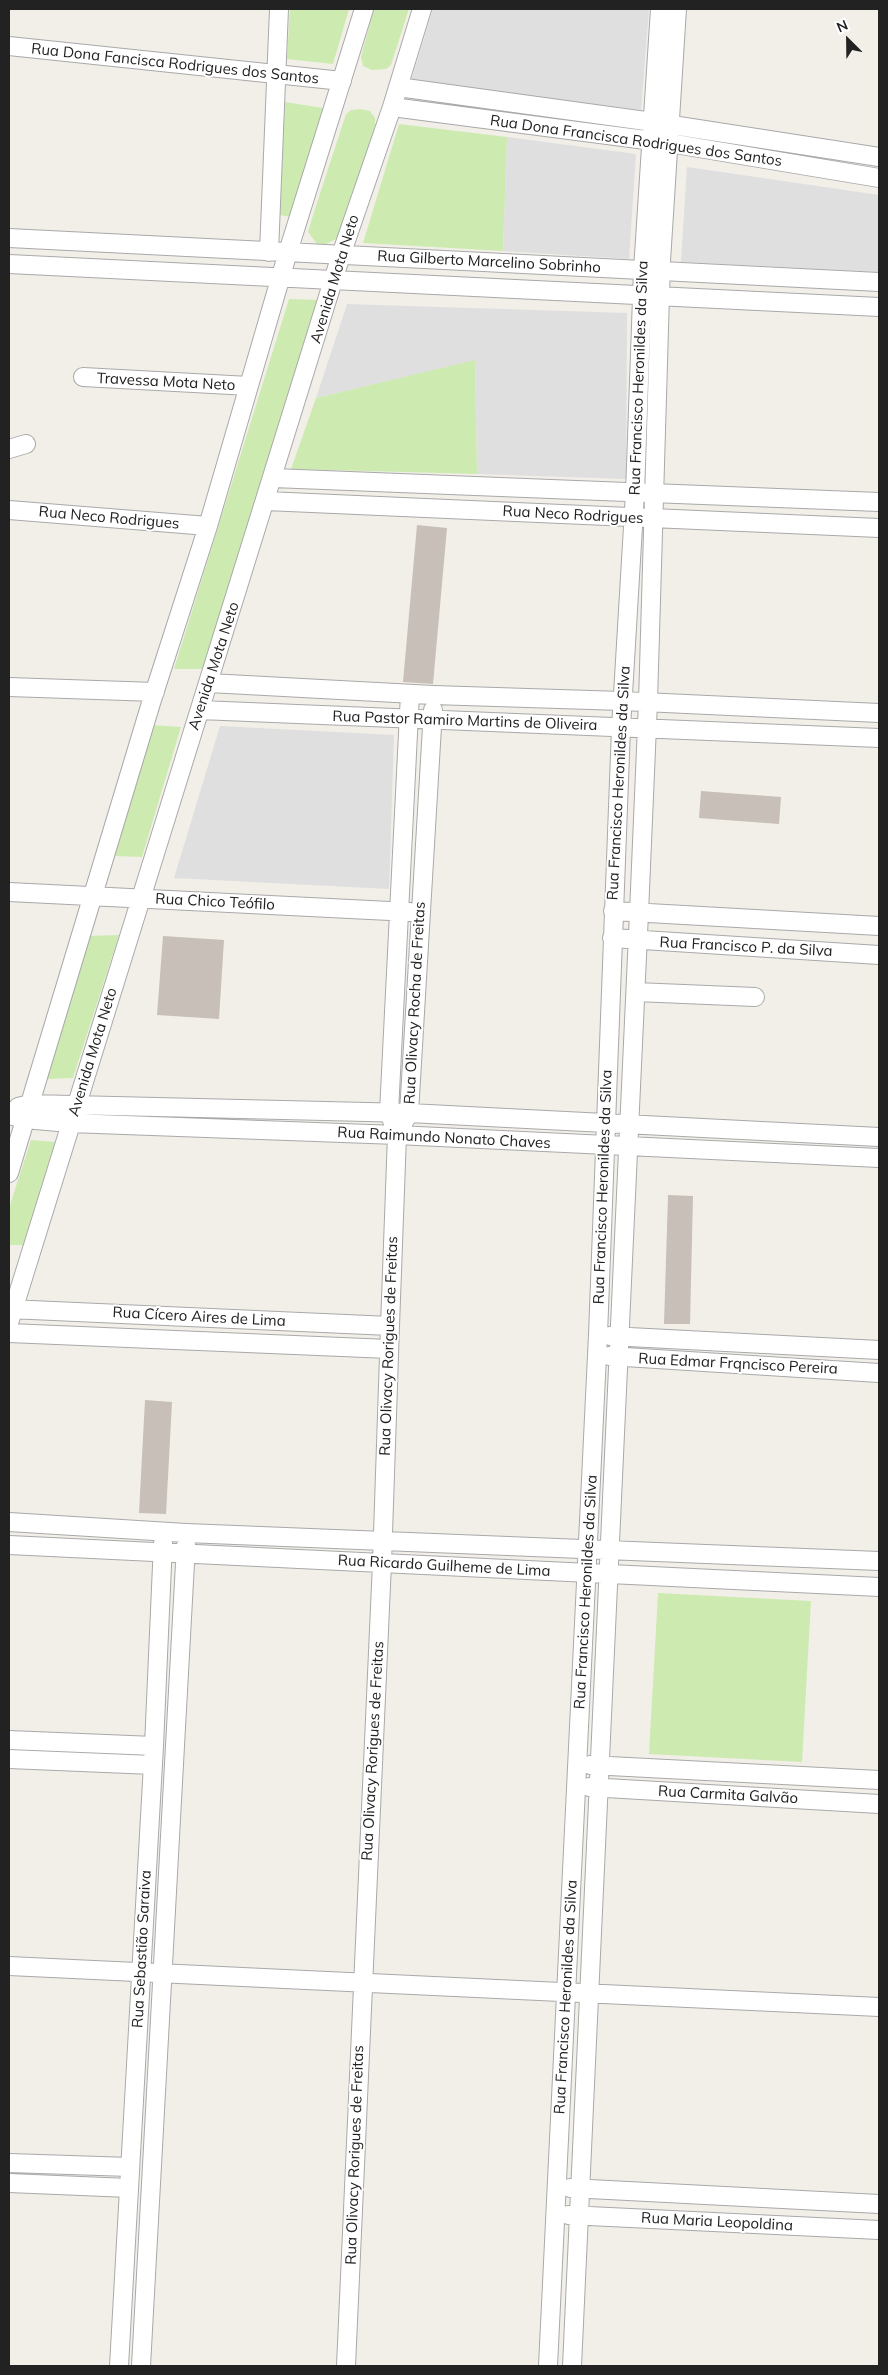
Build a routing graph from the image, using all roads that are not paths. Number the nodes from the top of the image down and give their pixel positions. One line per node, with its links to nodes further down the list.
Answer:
1 (279, 9): 7 (street)
2 (364, 9): 8 (street)
3 (422, 9): 9 (street, Avenida Mota Neto)
4 (660, 9): 11 (street, Rua Francisco Heronildes da Silva)
5 (677, 9): 11 (street, Rua Francisco Heronildes da Silva)
6 (9, 46): 7 (street, Rua Dona Fancisca Rodrigues dos Santos)
7 (276, 75): 8 (street, Rua Dona Fancisca Rodrigues dos Santos); 19 (street)
8 (342, 81): 20 (street)
9 (398, 87): 10 (street, Avenida Mota Neto); 11 (street, Rua Dona Francisca Rodrigues dos Santos)
10 (392, 107): 12 (street, Rua Dona Francisca Rodrigues dos Santos); 21 (street, Avenida Mota Neto)
11 (662, 123): 12 (street, Rua Francisco Heronildes da Silva); 13 (street, Rua Francisco Heronildes da Silva); 14 (street, Rua Dona Francisca Rodrigues dos Santos)
12 (651, 141): 13 (street, Rua Dona Francisca Rodrigues dos Santos); 23 (street, Rua Francisco Heronildes da Silva)
13 (669, 143): 16 (street, Rua Dona Francisca Rodrigues dos Santos); 24 (street, Rua Francisco Heronildes da Silva)
14 (793, 144): 15 (street, Rua Dona Francisca Rodrigues dos Santos); 16 (street)
15 (879, 157)
16 (792, 164): 17 (street, Rua Dona Francisca Rodrigues dos Santos)
17 (879, 178)
18 (9, 238): 19 (street, Rua Gilberto Marcelino Sobrinho)
19 (268, 252): 20 (street, Rua Gilberto Marcelino Sobrinho)
20 (288, 252): 21 (street, Rua Gilberto Marcelino Sobrinho); 25 (street)
21 (341, 255): 23 (street, Rua Gilberto Marcelino Sobrinho); 26 (street, Avenida Mota Neto)
22 (9, 264): 25 (street, Rua Gilberto Marcelino Sobrinho)
23 (643, 270): 24 (street, Rua Gilberto Marcelino Sobrinho); 28 (street, Rua Francisco Heronildes da Silva)
24 (661, 271): 27 (street, Rua Gilberto Marcelino Sobrinho); 29 (street, Rua Francisco Heronildes da Silva)
25 (282, 278): 26 (street, Rua Gilberto Marcelino Sobrinho); 32 (street)
26 (335, 280): 28 (street, Rua Gilberto Marcelino Sobrinho); 35 (street, Avenida Mota Neto)
27 (879, 282)
28 (642, 295): 29 (street, Rua Gilberto Marcelino Sobrinho); 36 (street, Rua Francisco Heronildes da Silva)
29 (660, 296): 30 (street, Rua Gilberto Marcelino Sobrinho); 37 (street, Rua Francisco Heronildes da Silva)
30 (879, 307)
31 (82, 377): 32 (street, Travessa Mota Neto)
32 (249, 386): 44 (street)
33 (26, 444): 34 (street)
34 (9, 449)
35 (274, 478): 36 (street, Rua Neco Rodrigues); 38 (street, Avenida Mota Neto)
36 (634, 493): 37 (street, Rua Neco Rodrigues); 42 (street, Rua Francisco Heronildes da Silva)
37 (655, 493): 39 (street, Rua Neco Rodrigues); 43 (street, Rua Francisco Heronildes da Silva)
38 (266, 501): 42 (street, Rua Neco Rodrigues); 47 (street, Avenida Mota Neto)
39 (857, 501): 40 (street, Rua Neco Rodrigues); 45 (street)
40 (879, 502)
41 (9, 510): 44 (street, Rua Neco Rodrigues)
42 (633, 517): 43 (street, Rua Neco Rodrigues); 52 (street, Rua Francisco Heronildes da Silva)
43 (654, 518): 45 (street, Rua Neco Rodrigues); 53 (street, Rua Francisco Heronildes da Silva)
44 (208, 526): 49 (street)
45 (856, 527): 46 (street, Rua Neco Rodrigues)
46 (879, 528)
47 (209, 683): 50 (street, Rua Pastor Ramiro Martins de Oliveira); 54 (street, Avenida Mota Neto)
48 (9, 687): 49 (street)
49 (155, 692): 64 (street)
50 (410, 694): 51 (street, Rua Pastor Ramiro Martins de Oliveira); 56 (street, Rua Olivacy Rocha de Freitas)
51 (434, 695): 52 (street, Rua Pastor Ramiro Martins de Oliveira); 57 (street, Rua Olivacy Rocha de Freitas)
52 (622, 700): 53 (street, Rua Pastor Ramiro Martins de Oliveira); 58 (street, Rua Francisco Heronildes da Silva)
53 (648, 702): 55 (street, Rua Pastor Ramiro Martins de Oliveira); 59 (street, Rua Francisco Heronildes da Silva)
54 (200, 710): 56 (street, Rua Pastor Ramiro Martins de Oliveira); 65 (street, Avenida Mota Neto)
55 (879, 713)
56 (410, 719): 57 (street, Rua Pastor Ramiro Martins de Oliveira); 61 (street, Rua Olivacy Rocha de Freitas)
57 (433, 720): 58 (street, Rua Pastor Ramiro Martins de Oliveira); 62 (street, Rua Olivacy Rocha de Freitas)
58 (621, 728): 59 (street, Rua Pastor Ramiro Martins de Oliveira); 66 (street, Rua Francisco Heronildes da Silva)
59 (646, 728): 60 (street, Rua Pastor Ramiro Martins de Oliveira); 69 (street, Rua Francisco Heronildes da Silva)
60 (879, 738)
61 (402, 850): 62 (street); 67 (street, Rua Olivacy Rocha de Freitas)
62 (424, 852): 68 (street, Rua Olivacy Rocha de Freitas)
63 (9, 892): 64 (street, Rua Chico Teófilo)
64 (92, 896): 65 (street, Rua Chico Teófilo); 80 (street)
65 (140, 899): 67 (street, Rua Chico Teófilo); 76 (street, Avenida Mota Neto)
66 (613, 911): 69 (street, Rua Francisco P. da Silva); 71 (street, Rua Francisco Heronildes da Silva)
67 (400, 912): 68 (street, Rua Chico Teófilo); 79 (street, Rua Olivacy Rocha de Freitas)
68 (420, 913): 81 (street, Rua Olivacy Rocha de Freitas)
69 (640, 913): 70 (street, Rua Francisco P. da Silva); 72 (street, Rua Francisco Heronildes da Silva)
70 (879, 926)
71 (612, 938): 72 (street, Rua Francisco P. da Silva); 83 (street, Rua Francisco Heronildes da Silva)
72 (638, 941): 73 (street, Rua Francisco P. da Silva); 74 (street, Rua Francisco Heronildes da Silva)
73 (879, 955)
74 (636, 992): 75 (street); 84 (street, Rua Francisco Heronildes da Silva)
75 (755, 997)
76 (77, 1105): 78 (street, Rua Raimundo Nonato Chaves); 80 (street, Rua Raimundo Nonato Chaves); 82 (street, Avenida Mota Neto)
77 (9, 1110): 80 (street, Rua Raimundo Nonato Chaves)
78 (244, 1110): 79 (street, Rua Raimundo Nonato Chaves); 85 (street)
79 (389, 1112): 81 (street, Rua Raimundo Nonato Chaves); 86 (street, Rua Olivacy Rocha de Freitas)
80 (21, 1113): 82 (street, Rua Raimundo Nonato Chaves); 91 (street)
81 (409, 1113): 83 (street, Rua Raimundo Nonato Chaves); 86 (street, Rua Olivacy Rocha de Freitas)
82 (70, 1123): 85 (street, Rua Raimundo Nonato Chaves); 92 (street, Avenida Mota Neto)
83 (605, 1123): 84 (street, Rua Raimundo Nonato Chaves); 88 (street, Rua Francisco Heronildes da Silva)
84 (630, 1124): 87 (street, Rua Raimundo Nonato Chaves); 89 (street, Rua Francisco Heronildes da Silva)
85 (244, 1129): 86 (street, Rua Raimundo Nonato Chaves)
86 (396, 1135): 88 (street, Rua Raimundo Nonato Chaves); 94 (street, Rua Olivacy Rorigues de Freitas)
87 (879, 1137)
88 (604, 1145): 89 (street, Rua Raimundo Nonato Chaves); 96 (street, Rua Francisco Heronildes da Silva)
89 (629, 1146): 90 (street, Rua Raimundo Nonato Chaves); 97 (street, Rua Francisco Heronildes da Silva)
90 (879, 1158)
91 (9, 1173)
92 (10, 1314): 93 (street, Rua Cícero Aires de Lima)
93 (179, 1316): 94 (street, Rua Cícero Aires de Lima); 98 (street)
94 (390, 1326): 100 (street, Rua Olivacy Rorigues de Freitas)
95 (9, 1333): 98 (street, Rua Cícero Aires de Lima)
96 (598, 1335): 97 (street, Rua Edmar Frqncisco Pereira); 102 (street, Rua Francisco Heronildes da Silva)
97 (620, 1336): 99 (street, Rua Edmar Frqncisco Pereira); 103 (street, Rua Francisco Heronildes da Silva)
98 (176, 1340): 100 (street, Rua Cícero Aires de Lima)
99 (804, 1346): 101 (street, Rua Edmar Frqncisco Pereira); 104 (street)
100 (389, 1349): 110 (street, Rua Olivacy Rorigues de Freitas)
101 (879, 1350)
102 (596, 1355): 103 (street, Rua Edmar Frqncisco Pereira); 112 (street, Rua Francisco Heronildes da Silva)
103 (619, 1357): 104 (street, Rua Edmar Frqncisco Pereira); 113 (street, Rua Francisco Heronildes da Silva)
104 (802, 1368): 105 (street, Rua Edmar Frqncisco Pereira)
105 (879, 1373)
106 (9, 1522): 107 (street, Rua Ricardo Guilheme de Lima)
107 (164, 1532): 108 (street, Rua Ricardo Guilheme de Lima); 114 (street, Rua Sebastião Saraiva)
108 (186, 1533): 109 (street, Rua Ricardo Guilheme de Lima); 115 (street, Rua Sebastião Saraiva)
109 (229, 1535): 110 (street, Rua Ricardo Guilheme de Lima); 116 (street)
110 (383, 1540): 112 (street, Rua Ricardo Guilheme de Lima); 118 (street, Rua Olivacy Rorigues de Freitas)
111 (9, 1545): 114 (street, Rua Ricardo Guilheme de Lima)
112 (588, 1548): 113 (street, Rua Ricardo Guilheme de Lima); 119 (street, Rua Francisco Heronildes da Silva)
113 (610, 1549): 117 (street, Rua Ricardo Guilheme de Lima); 120 (street, Rua Francisco Heronildes da Silva)
114 (163, 1554): 115 (street, Rua Ricardo Guilheme de Lima); 123 (street, Rua Sebastião Saraiva)
115 (185, 1555): 116 (street, Rua Ricardo Guilheme de Lima); 136 (street, Rua Sebastião Saraiva)
116 (229, 1557): 118 (street, Rua Ricardo Guilheme de Lima)
117 (879, 1561)
118 (382, 1563): 119 (street, Rua Ricardo Guilheme de Lima); 137 (street, Rua Olivacy Rorigues de Freitas)
119 (586, 1573): 120 (street, Rua Ricardo Guilheme de Lima); 125 (street, Rua Francisco Heronildes da Silva)
120 (609, 1574): 121 (street, Rua Ricardo Guilheme de Lima); 127 (street, Rua Francisco Heronildes da Silva)
121 (879, 1587)
122 (9, 1740): 123 (street)
123 (154, 1746): 126 (street, Rua Sebastião Saraiva)
124 (9, 1759): 126 (street)
125 (578, 1764): 127 (street, Rua Carmita Galvão); 129 (street, Rua Francisco Heronildes da Silva)
126 (153, 1765): 135 (street, Rua Sebastião Saraiva)
127 (600, 1765): 128 (street, Rua Carmita Galvão); 130 (street, Rua Francisco Heronildes da Silva)
128 (879, 1780)
129 (576, 1787): 130 (street, Rua Carmita Galvão); 132 (street, Rua Francisco Heronildes da Silva)
130 (599, 1787): 131 (street, Rua Carmita Galvão); 133 (street, Rua Francisco Heronildes da Silva)
131 (879, 1804)
132 (571, 1908): 133 (street); 138 (street, Rua Francisco Heronildes da Silva)
133 (594, 1910): 139 (street, Rua Francisco Heronildes da Silva)
134 (9, 1966): 135 (street)
135 (141, 1972): 136 (street); 141 (street, Rua Sebastião Saraiva)
136 (162, 1973): 137 (street); 142 (street, Rua Sebastião Saraiva)
137 (362, 1982): 138 (street); 157 (street, Rua Olivacy Rorigues de Freitas)
138 (566, 1992): 139 (street); 147 (street, Rua Francisco Heronildes da Silva)
139 (590, 1994): 140 (street); 148 (street, Rua Francisco Heronildes da Silva)
140 (879, 2007)
141 (132, 2129): 142 (street); 144 (street, Rua Sebastião Saraiva)
142 (153, 2130): 156 (street, Rua Sebastião Saraiva)
143 (9, 2163): 144 (street)
144 (130, 2167): 146 (street, Rua Sebastião Saraiva)
145 (9, 2183): 146 (street)
146 (129, 2188): 155 (street, Rua Sebastião Saraiva)
147 (557, 2188): 148 (street, Rua Maria Leopoldina); 151 (street, Rua Francisco Heronildes da Silva)
148 (581, 2189): 149 (street, Rua Maria Leopoldina); 152 (street, Rua Francisco Heronildes da Silva)
149 (692, 2194): 150 (street, Rua Maria Leopoldina); 153 (street)
150 (879, 2204)
151 (555, 2214): 152 (street, Rua Maria Leopoldina); 158 (street, Rua Francisco Heronildes da Silva)
152 (579, 2216): 153 (street, Rua Maria Leopoldina); 159 (street, Rua Francisco Heronildes da Silva)
153 (691, 2221): 154 (street, Rua Maria Leopoldina)
154 (879, 2230)
155 (119, 2366)
156 (141, 2366)
157 (346, 2366)
158 (548, 2366)
159 (572, 2366)

